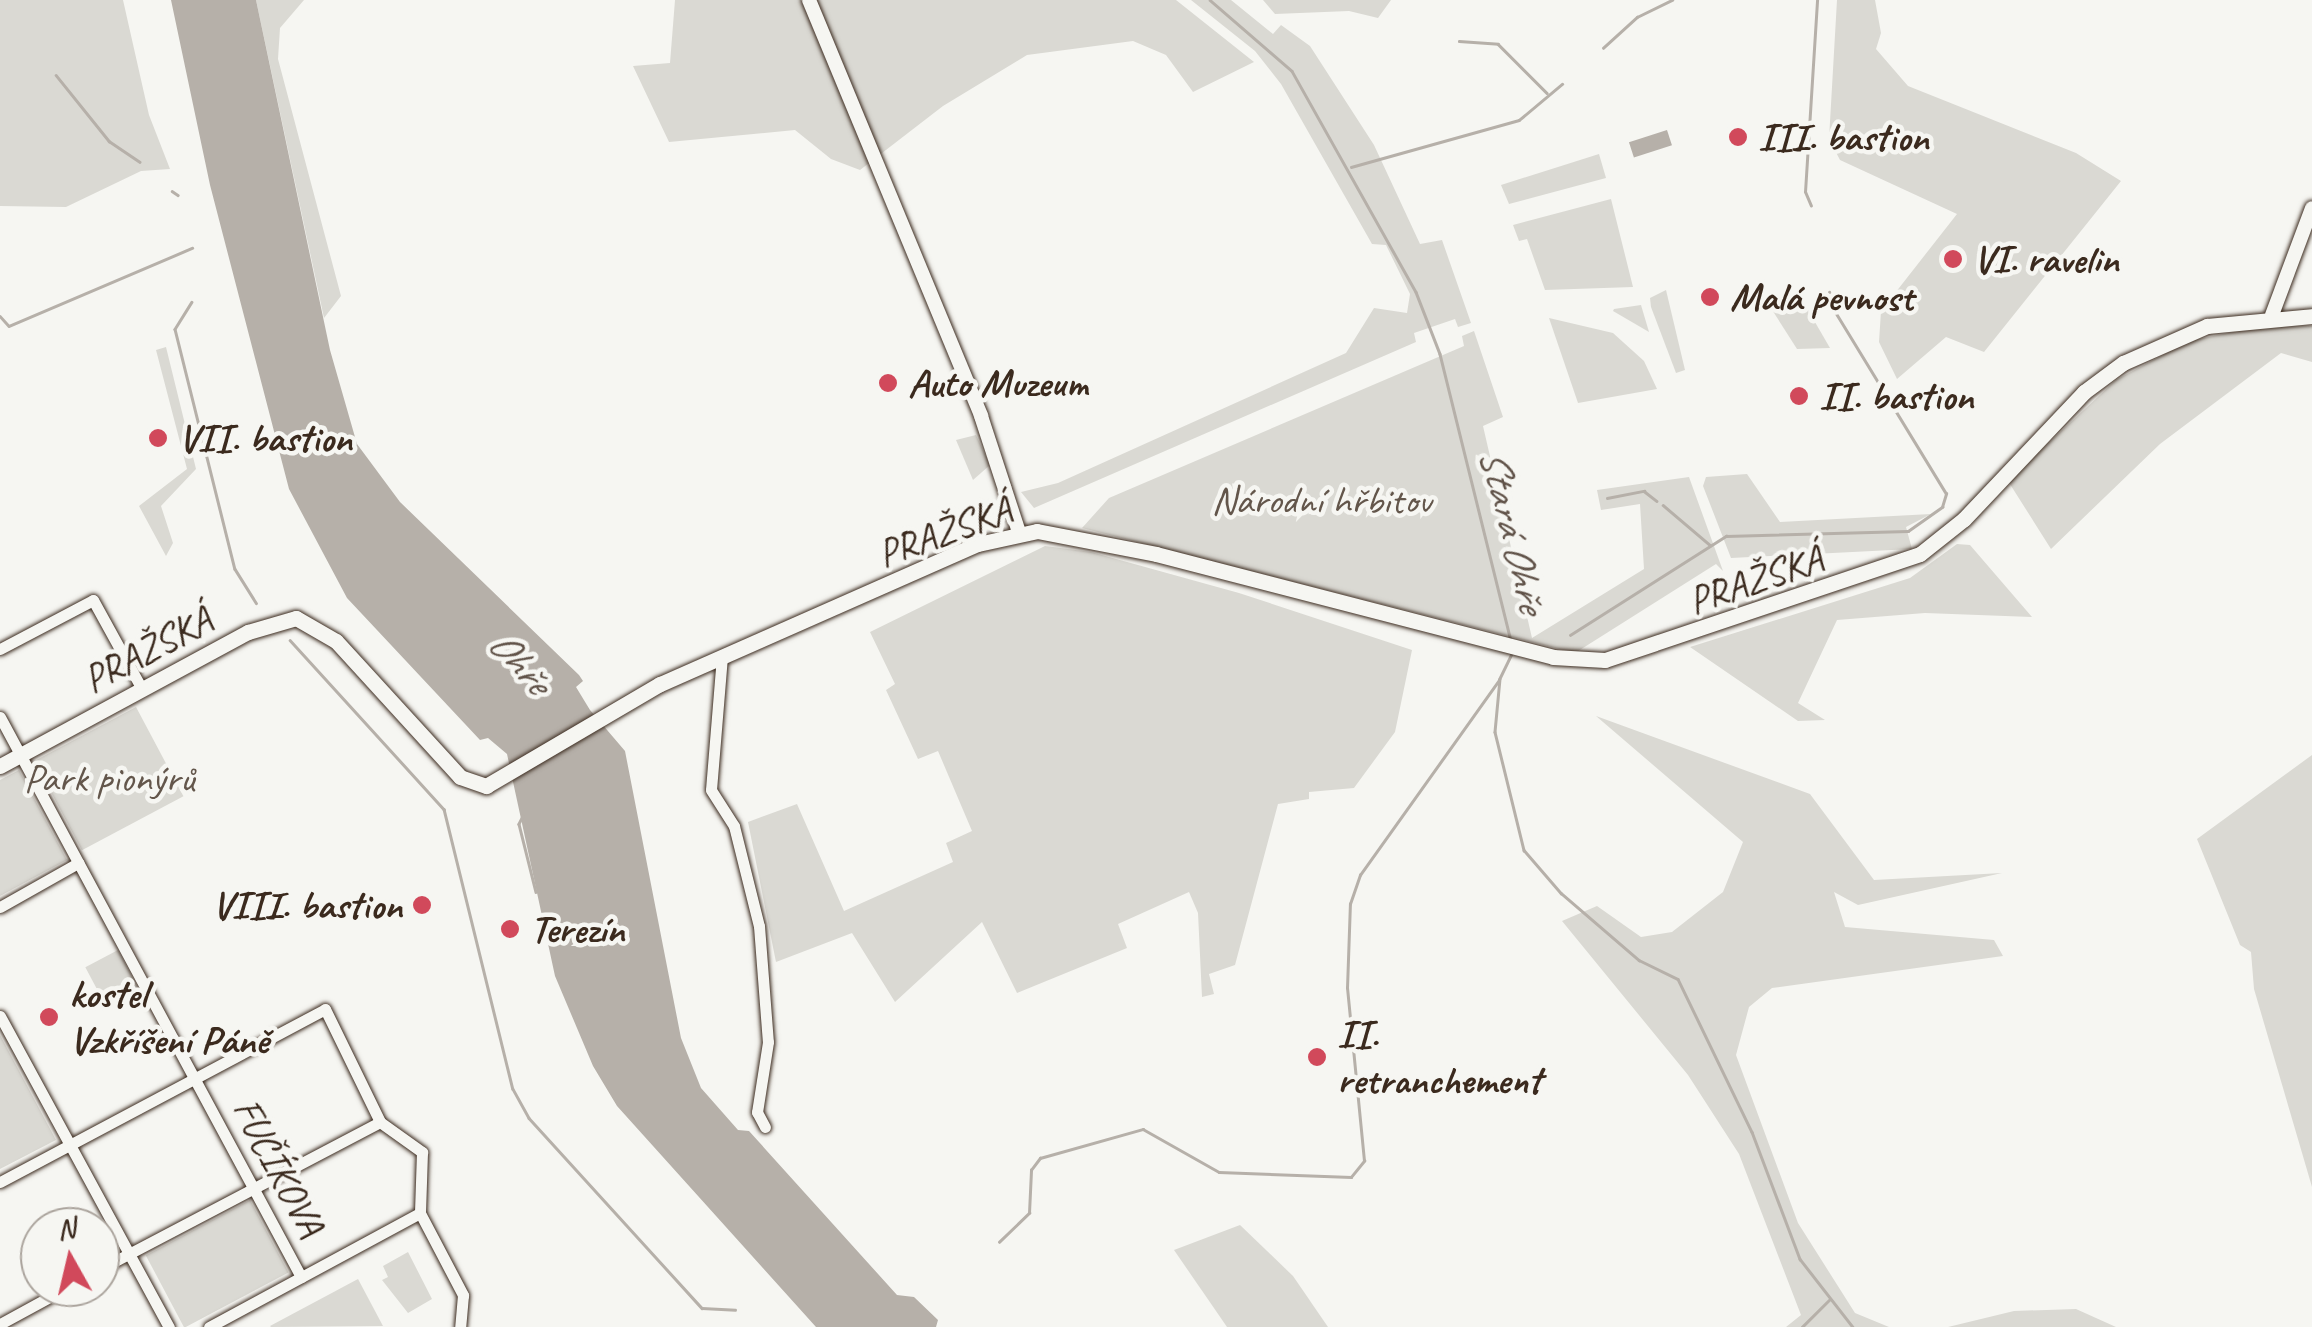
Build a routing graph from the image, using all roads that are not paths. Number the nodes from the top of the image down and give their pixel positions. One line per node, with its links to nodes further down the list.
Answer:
1 (810, 0): 5 (street)
2 (2312, 208): 3 (street)
3 (2272, 315): 4 (main road, PRAŽSKÁ); 5 (main road, PRAŽSKÁ)
4 (2312, 316)
5 (1019, 532): 7 (main road, PRAŽSKÁ)
6 (0, 649): 8 (street)
7 (722, 656): 8 (main road, PRAŽSKÁ); 17 (street)
8 (142, 689): 10 (main road, PRAŽSKÁ)
9 (0, 718): 10 (street, FUČÍKOVA)
10 (20, 754): 11 (main road, PRAŽSKÁ); 12 (street, FUČÍKOVA)
11 (0, 766)
12 (78, 863): 13 (street); 15 (street, FUČÍKOVA)
13 (0, 906)
14 (0, 1016): 18 (street)
15 (196, 1078): 16 (street); 18 (street); 20 (street, FUČÍKOVA)
16 (380, 1122): 20 (street); 21 (street)
17 (765, 1127)
18 (71, 1146): 19 (street); 22 (street)
19 (0, 1182)
20 (253, 1186): 22 (street); 24 (street, FUČÍKOVA)
21 (420, 1213): 24 (street); 29 (street)
22 (128, 1254): 23 (street); 27 (street)
23 (120, 1258)
24 (301, 1277): 28 (street)
25 (31, 1307): 26 (street)
26 (0, 1324)
27 (168, 1327)
28 (210, 1327)
29 (460, 1327)

